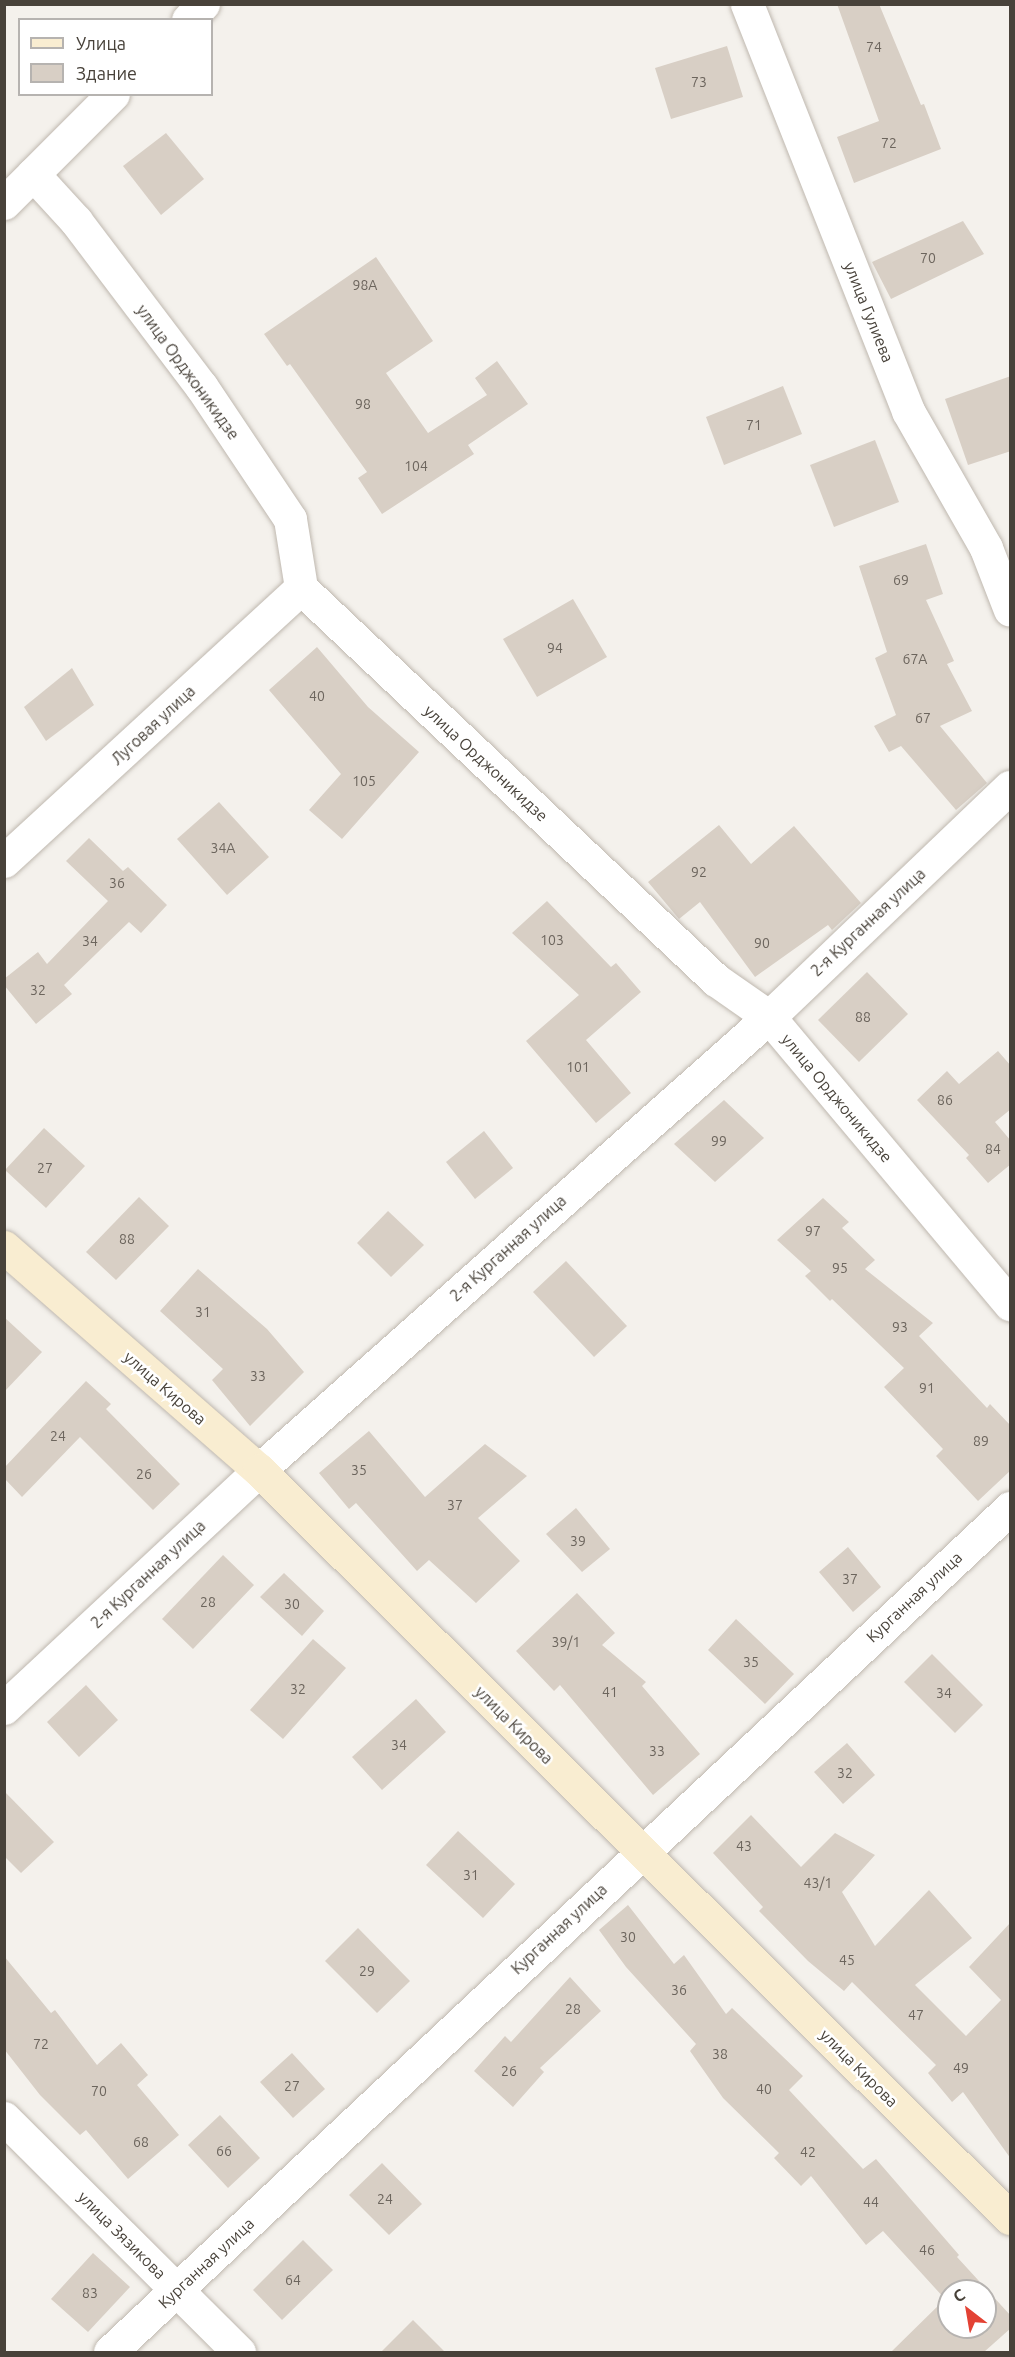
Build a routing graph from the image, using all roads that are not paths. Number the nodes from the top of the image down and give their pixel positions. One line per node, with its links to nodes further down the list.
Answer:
1 (203, 4): 3 (street)
2 (747, 4): 7 (street, улица Гулиева)
3 (190, 18)
4 (111, 96): 5 (street)
5 (33, 174): 6 (street); 8 (street, улица Орджоникидзе)
6 (4, 203)
7 (998, 543): 9 (street, улица Гулиева)
8 (301, 588): 11 (street, Луговая улица); 12 (street, улица Орджоникидзе)
9 (1011, 609)
10 (1011, 788): 12 (street, 2-я Курганная улица)
11 (4, 861)
12 (769, 1017): 14 (street, улица Орджоникидзе); 15 (street, 2-я Курганная улица)
13 (4, 1247): 15 (street, улица Кирова)
14 (1011, 1304)
15 (259, 1470): 17 (street, 2-я Курганная улица); 18 (street, улица Кирова)
16 (1011, 1508): 18 (street, Курганная улица)
17 (4, 1708)
18 (642, 1852): 20 (street, улица Кирова); 21 (street, Курганная улица)
19 (4, 2118): 21 (street, улица Зязикова)
20 (1011, 2218)
21 (177, 2290): 22 (street, Курганная улица); 23 (street, улица Зязикова)
22 (110, 2352)
23 (239, 2352)

